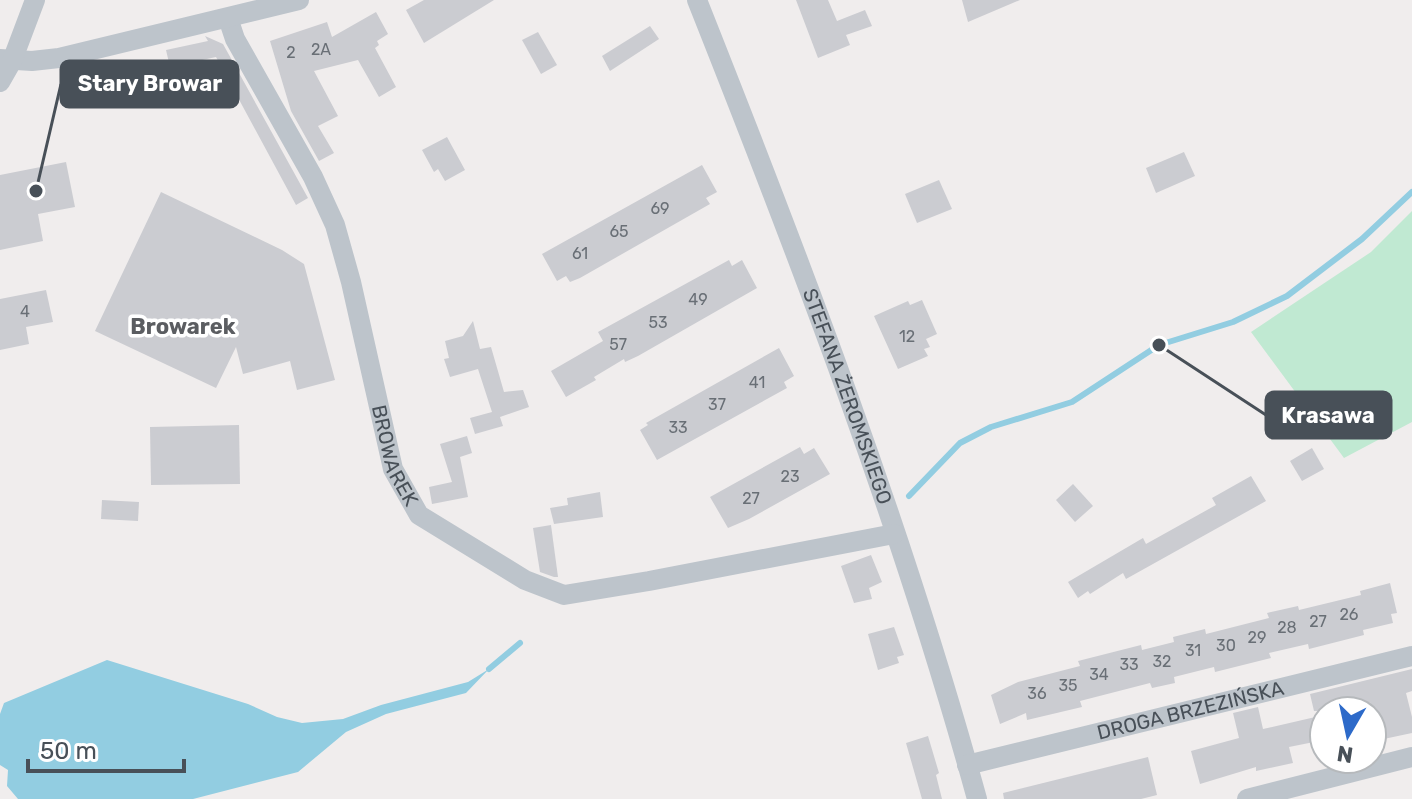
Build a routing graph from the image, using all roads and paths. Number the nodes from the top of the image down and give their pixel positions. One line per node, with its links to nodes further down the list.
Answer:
1 (35, 0): 5 (street)
2 (299, 0): 4 (street)
3 (697, 0): 7 (street, STEFANA ŻEROMSKIEGO)
4 (228, 18): 5 (street); 7 (street, BROWAREK)
5 (6, 60): 6 (street)
6 (0, 82)
7 (894, 534): 10 (street, STEFANA ŻEROMSKIEGO)
8 (1412, 656): 10 (street, DROGA BRZEZIŃSKA)
9 (1412, 757): 11 (street)
10 (967, 765): 12 (street, STEFANA ŻEROMSKIEGO)
11 (1323, 790): 13 (street)
12 (977, 799)
13 (1247, 799)

